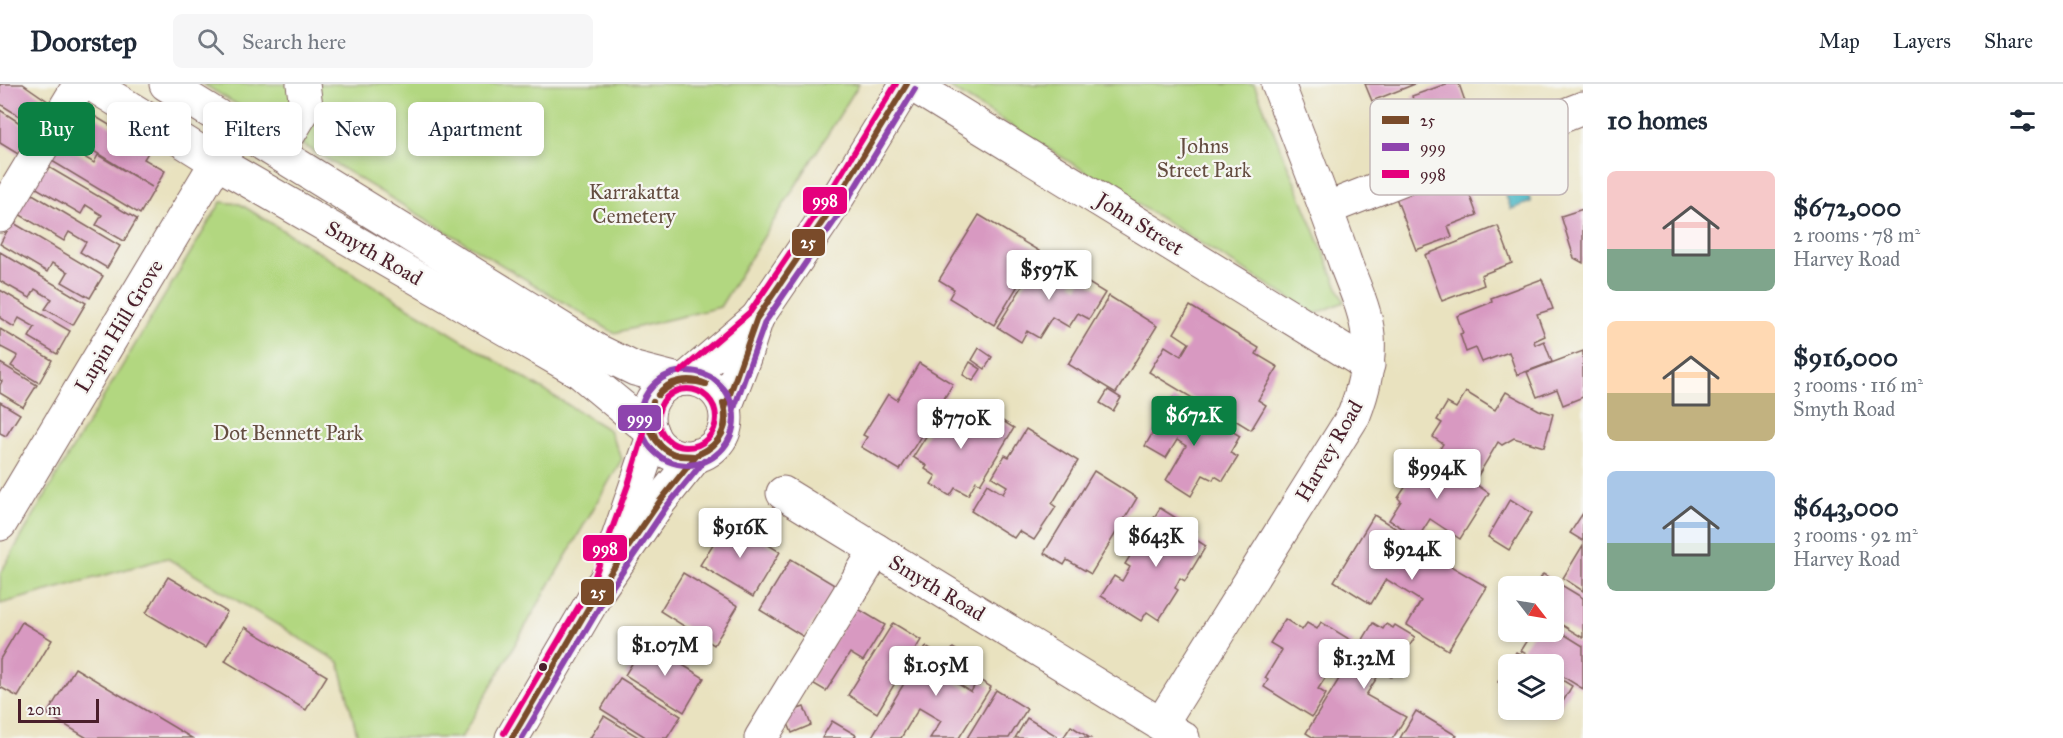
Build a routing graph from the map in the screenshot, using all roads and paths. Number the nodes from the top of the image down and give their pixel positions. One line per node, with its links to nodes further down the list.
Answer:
1 (80, 84): 16 (main road)
2 (91, 84): 13 (main road, Smyth Road)
3 (166, 84): 7 (main road, Smyth Road)
4 (303, 84): 9 (main road)
5 (909, 84): 17 (main road); 18 (main road, John Street)
6 (1278, 84): 18 (main road, Harvey Road)
7 (203, 106)
8 (1583, 108): 10 (main road)
9 (302, 113)
10 (1568, 114)
11 (223, 156): 13 (main road, Lupin Hill Grove)
12 (284, 156): 19 (main road, Smyth Road)
13 (218, 163): 21 (main road, Smyth Road); 24 (main road, Lupin Hill Grove)
14 (1370, 192): 15 (main road)
15 (1336, 205)
16 (0, 216)
17 (757, 318): 19 (main road); 20 (main road)
18 (1368, 365): 27 (main road, Harvey Road)
19 (682, 380): 20 (main road); 21 (main road)
20 (725, 408): 22 (main road)
21 (652, 433): 22 (main road); 26 (main road)
22 (697, 455): 26 (main road)
23 (783, 493): 25 (main road, Smyth Road)
24 (0, 524)
25 (876, 550): 27 (main road, Smyth Road); 28 (main road)
26 (600, 588): 29 (main road)
27 (1172, 731)
28 (770, 735)
29 (512, 738)

